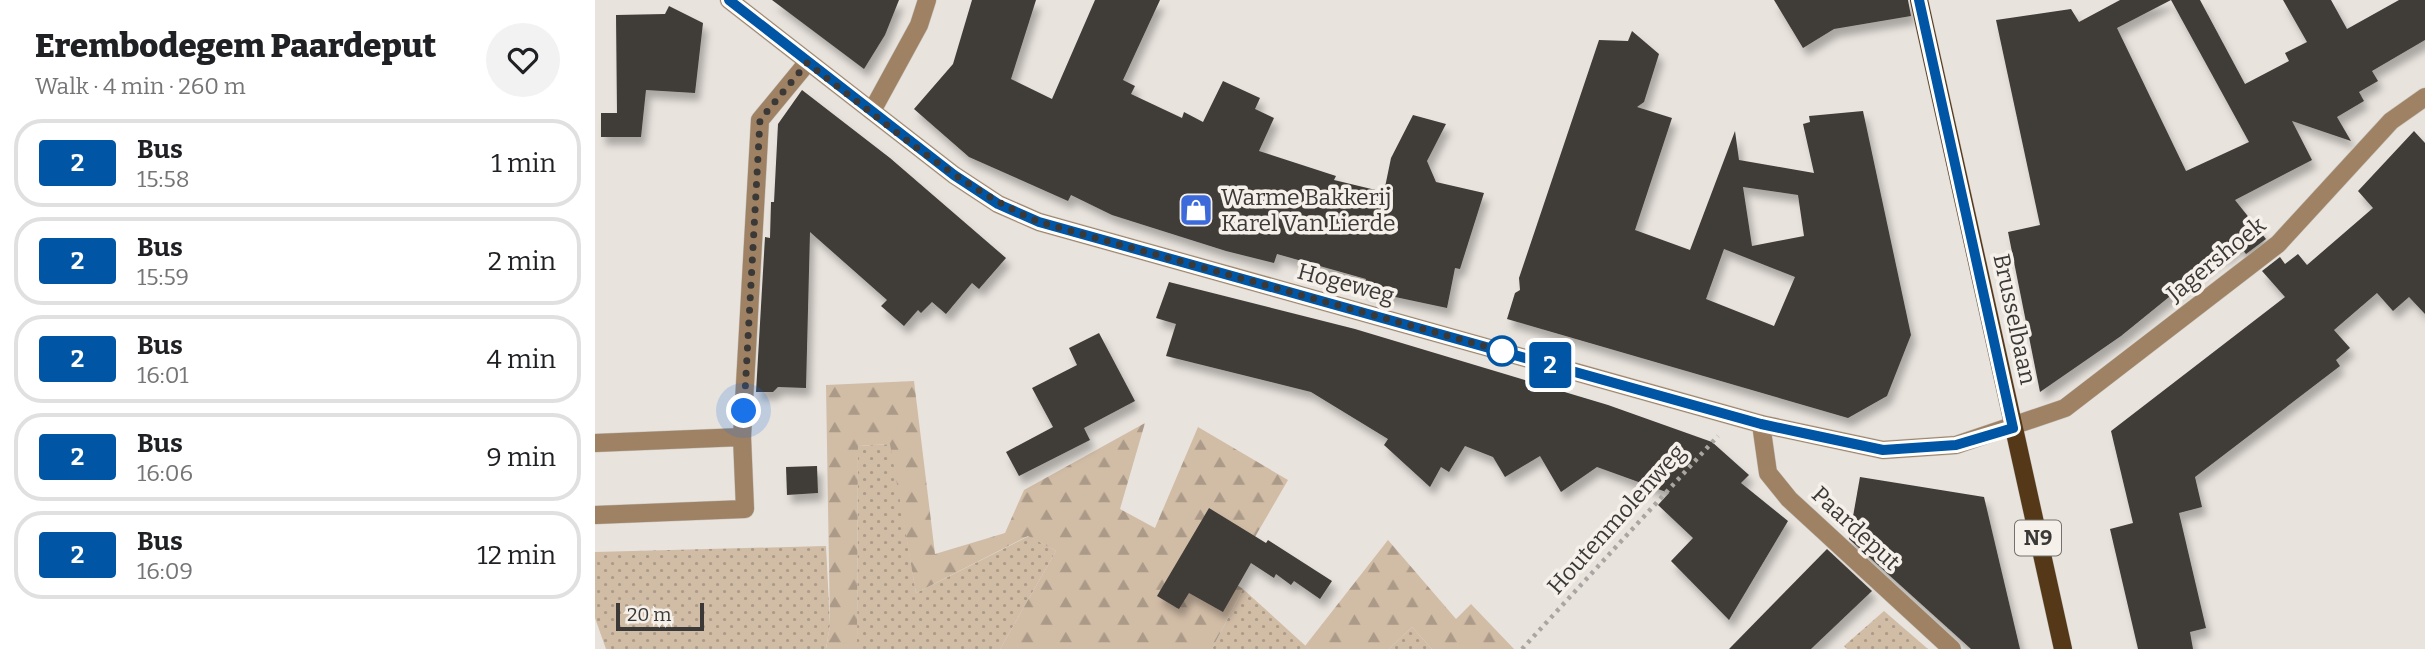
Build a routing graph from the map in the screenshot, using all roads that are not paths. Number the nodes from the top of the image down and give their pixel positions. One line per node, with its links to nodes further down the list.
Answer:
1 (729, 0): 4 (street, Hogeweg)
2 (927, 0): 6 (street)
3 (1919, 0): 8 (main road, Brusselbaan / N9)
4 (807, 63): 6 (street, Hogeweg); 9 (street)
5 (2425, 97): 8 (street, Jagershoek)
6 (872, 111): 7 (street, Hogeweg)
7 (1761, 424): 8 (street, Hogeweg); 12 (street, Paardeput)
8 (2013, 428): 13 (main road, Brusselbaan / N9)
9 (742, 437): 10 (street); 11 (street)
10 (595, 443)
11 (595, 515)
12 (1952, 649)
13 (2063, 649)

